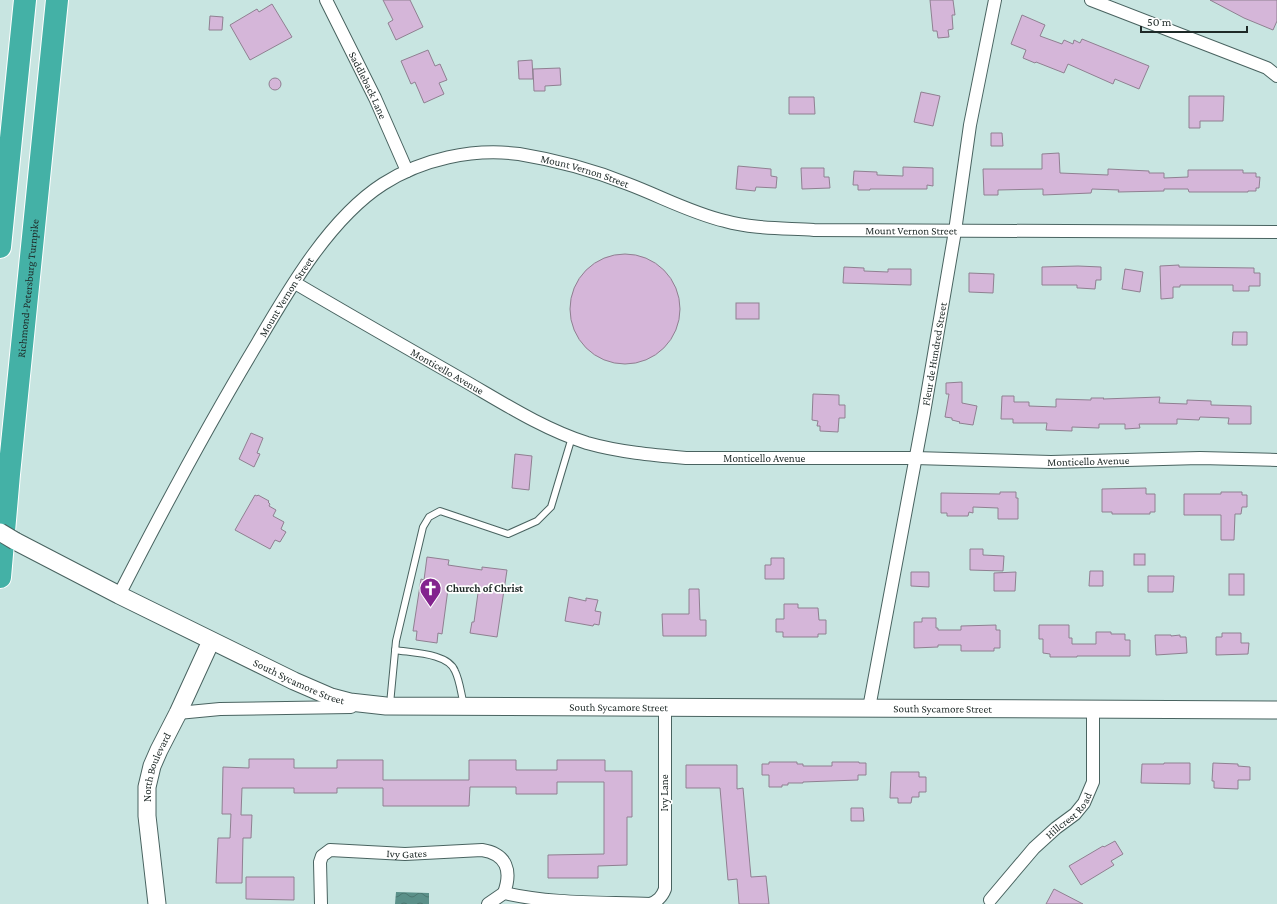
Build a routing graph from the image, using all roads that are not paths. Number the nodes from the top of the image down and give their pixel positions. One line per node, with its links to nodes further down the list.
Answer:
1 (25, 0): 10 (highway)
2 (57, 0): 16 (highway, Richmond-Petersburg Turnpike)
3 (326, 0): 7 (street, Saddleback Lane)
4 (995, 0): 8 (street, Fleur de Hundred Street)
5 (1091, 0): 6 (street)
6 (1277, 76)
7 (407, 171): 8 (street, Mount Vernon Street); 11 (street, Mount Vernon Street)
8 (955, 231): 9 (street, Mount Vernon Street); 13 (street, Fleur de Hundred Street)
9 (1277, 232)
10 (0, 247)
11 (295, 284): 12 (street, Monticello Avenue); 17 (street, Mount Vernon Street)
12 (572, 437): 13 (street, Monticello Avenue); 19 (lane)
13 (915, 458): 14 (street, Monticello Avenue); 23 (street, Fleur de Hundred Street)
14 (1277, 460)
15 (0, 532): 17 (main road, South Sycamore Street, bridge)
16 (0, 577)
17 (119, 595): 18 (main road, South Sycamore Street)
18 (210, 641): 20 (main road, South Sycamore Street); 26 (main road, North Boulevard)
19 (395, 650): 20 (lane); 21 (lane)
20 (388, 706): 21 (main road, South Sycamore Street); 26 (street)
21 (465, 706): 22 (main road, South Sycamore Street)
22 (665, 707): 23 (main road, South Sycamore Street); 27 (street, Ivy Lane)
23 (869, 708): 24 (main road, South Sycamore Street)
24 (1093, 709): 25 (main road, South Sycamore Street); 28 (street, Hillcrest Road)
25 (1277, 710)
26 (178, 713): 29 (main road, North Boulevard)
27 (504, 893): 30 (street, Ivy Gates); 31 (street)
28 (990, 900)
29 (157, 904)
30 (321, 904)
31 (488, 904)

